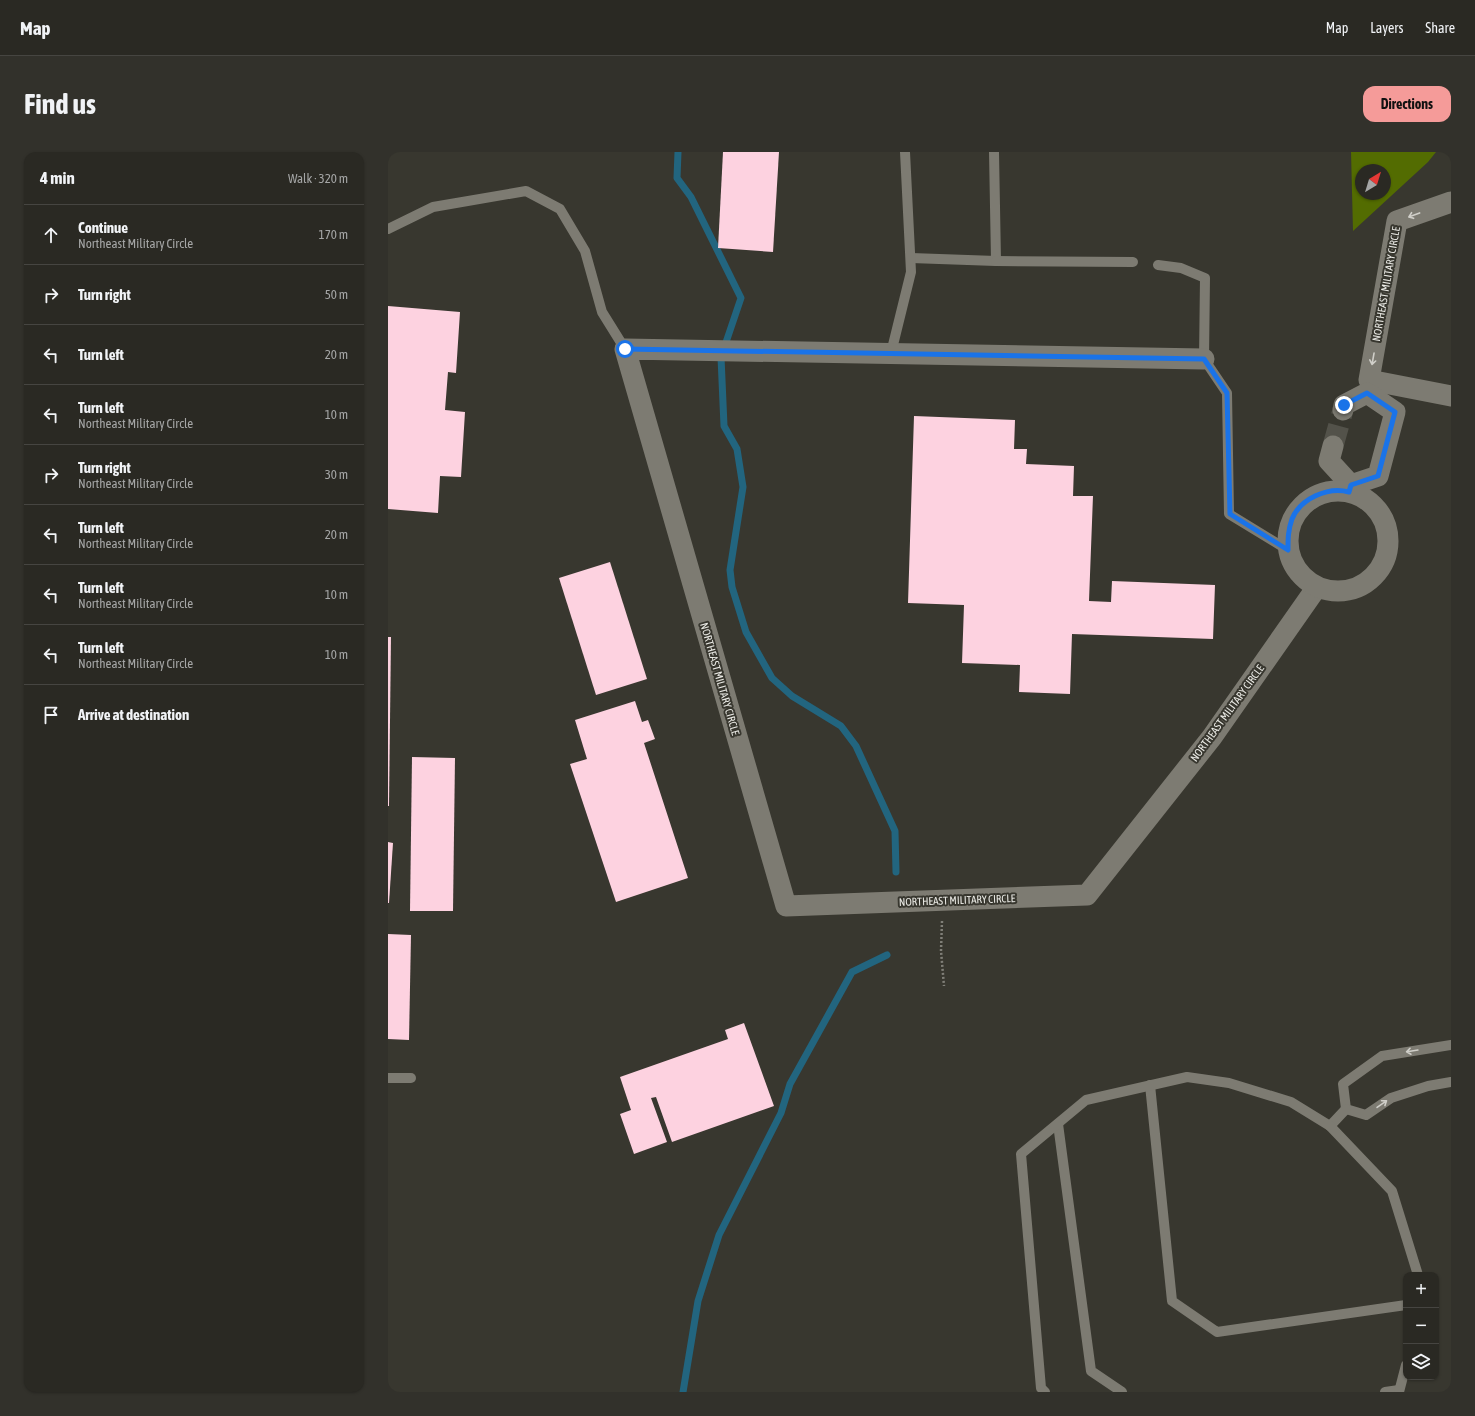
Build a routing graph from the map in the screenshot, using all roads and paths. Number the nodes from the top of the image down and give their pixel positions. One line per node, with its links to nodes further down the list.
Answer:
1 (905, 152): 5 (lane)
2 (994, 152): 6 (lane)
3 (1451, 202): 12 (street, NORTHEAST MILITARY CIRCLE, one-way to 12)
4 (388, 229): 9 (lane)
5 (911, 258): 6 (lane); 10 (lane)
6 (996, 261): 7 (lane)
7 (1132, 262)
8 (1158, 265): 11 (lane)
9 (625, 349): 10 (street); 19 (street, NORTHEAST MILITARY CIRCLE)
10 (891, 353): 11 (street)
11 (1204, 359): 17 (lane)
12 (1368, 386): 13 (street); 14 (street); 16 (street)
13 (1451, 396)
14 (1343, 410)
15 (1333, 446): 16 (street)
16 (1350, 489): 17 (street); 18 (street)
17 (1288, 550): 18 (street)
18 (1317, 587): 19 (street, NORTHEAST MILITARY CIRCLE)
19 (943, 901): 20 (path)
20 (944, 986)
21 (1451, 1045): 26 (lane, one-way to 26)
22 (388, 1078): 23 (lane)
23 (410, 1078)
24 (1451, 1082): 26 (lane, one-way to 24)
25 (1150, 1085): 27 (lane); 28 (lane); 30 (lane)
26 (1346, 1109): 28 (lane)
27 (1058, 1124): 33 (lane); 34 (lane)
28 (1330, 1126): 29 (lane)
29 (1417, 1272)
30 (1403, 1305)
31 (1403, 1376): 32 (lane)
32 (1399, 1391): 35 (lane)
33 (1045, 1392)
34 (1122, 1392)
35 (1385, 1392)

